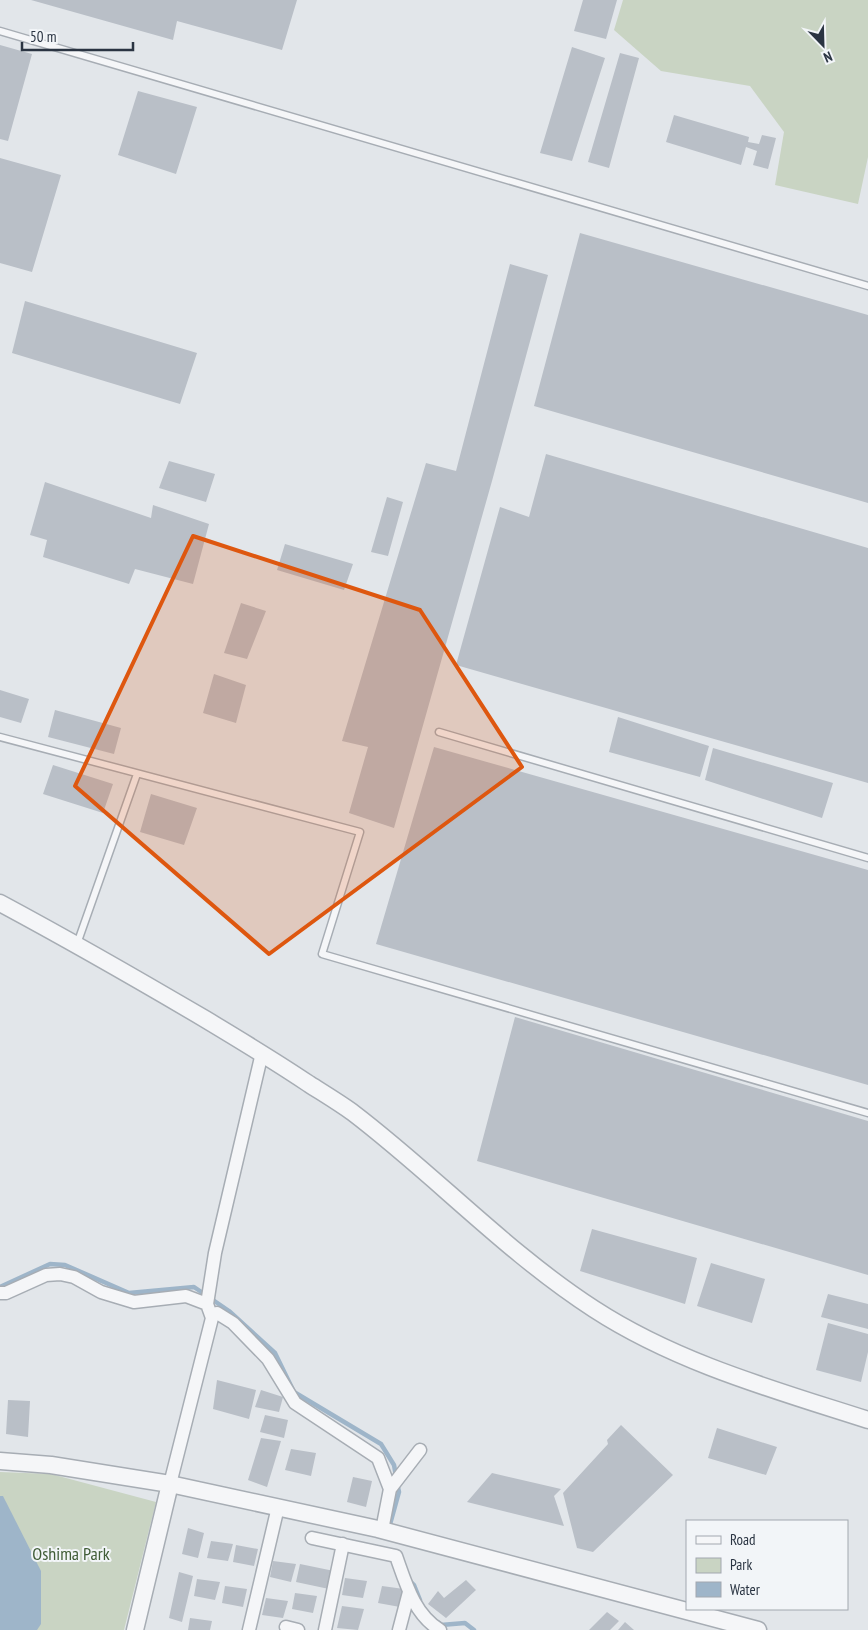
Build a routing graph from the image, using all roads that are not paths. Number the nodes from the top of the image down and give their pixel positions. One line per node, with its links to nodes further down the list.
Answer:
1 (0, 31): 2 (lane)
2 (868, 286)
3 (440, 732): 6 (lane)
4 (0, 736): 5 (lane)
5 (137, 774): 8 (lane); 10 (lane)
6 (868, 858)
7 (1, 906): 8 (street)
8 (77, 944): 9 (street)
9 (262, 1053): 12 (street); 13 (street)
10 (868, 1113)
11 (0, 1293): 12 (street)
12 (208, 1307): 16 (street); 17 (street)
13 (868, 1420)
14 (420, 1450): 17 (street)
15 (0, 1461): 16 (street)
16 (170, 1484): 18 (street); 24 (street)
17 (390, 1489): 19 (street)
18 (278, 1508): 19 (street); 25 (street)
19 (382, 1530): 30 (street)
20 (312, 1538): 21 (street)
21 (342, 1544): 22 (street); 27 (street)
22 (409, 1592): 28 (street); 29 (street)
23 (286, 1627): 26 (street)
24 (135, 1630)
25 (249, 1630)
26 (298, 1630)
27 (325, 1630)
28 (399, 1630)
29 (440, 1630)
30 (758, 1630)

